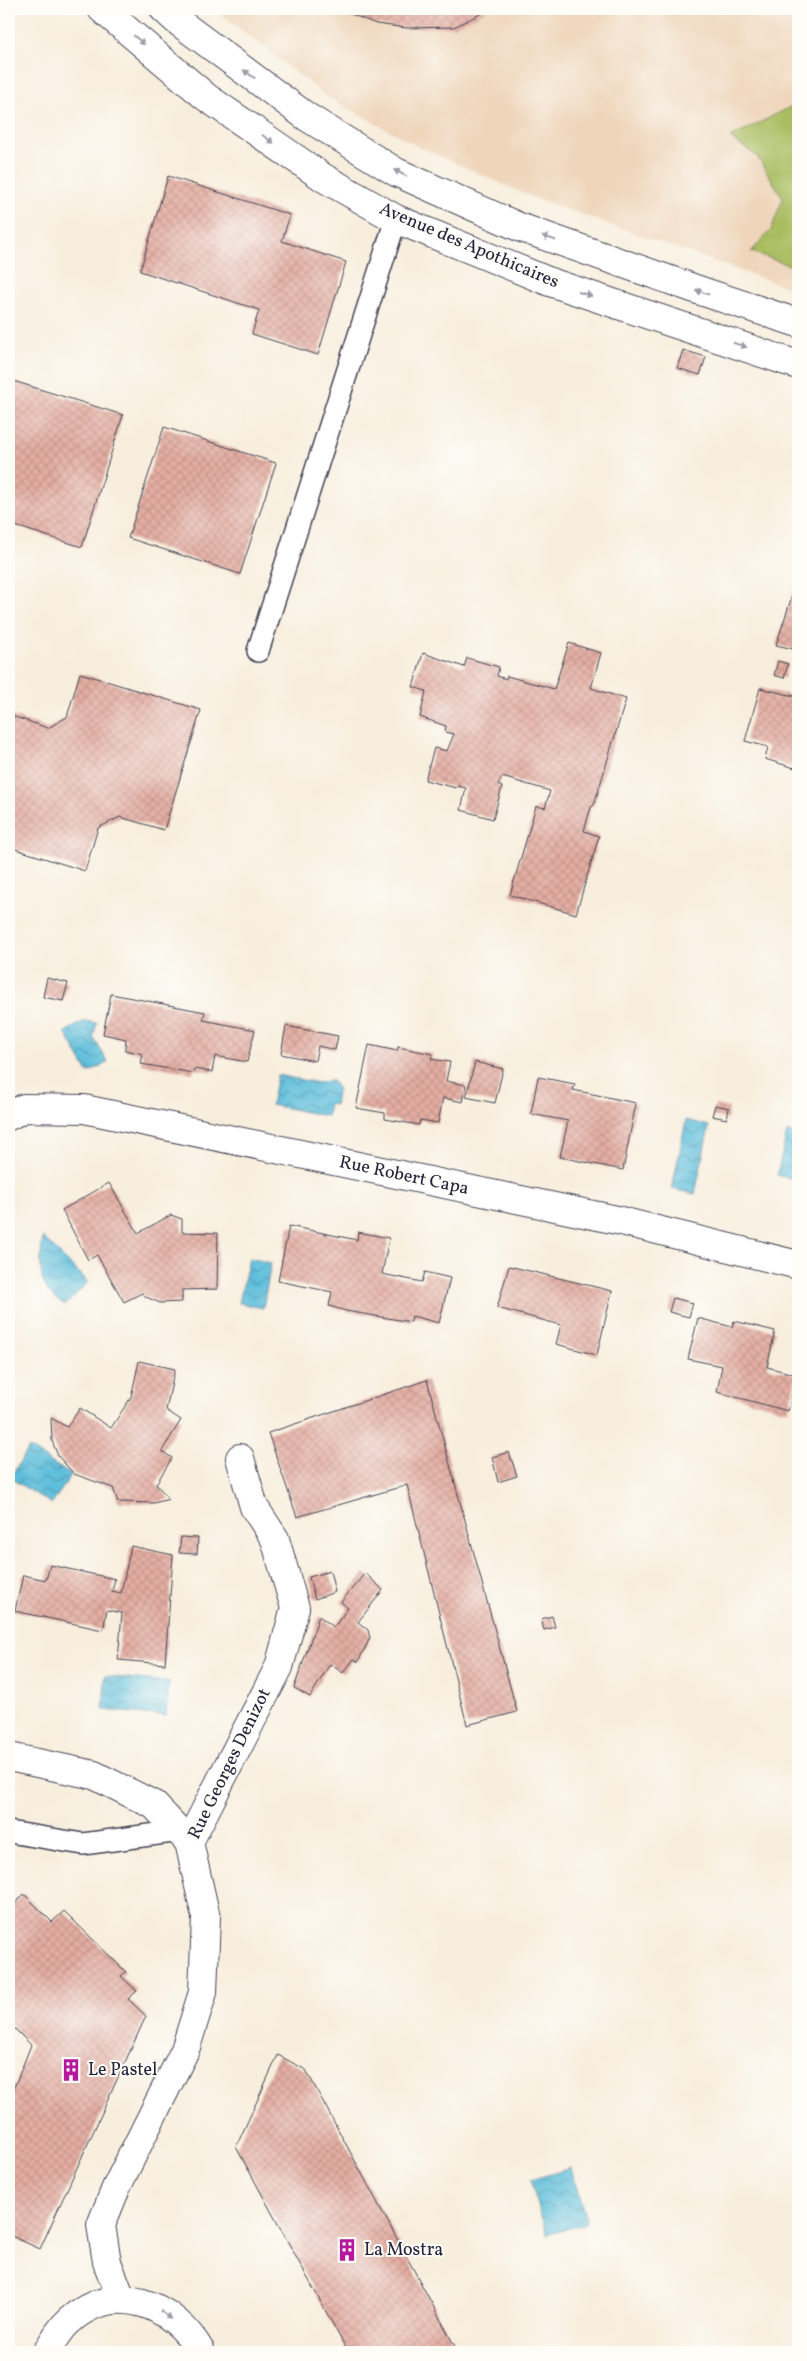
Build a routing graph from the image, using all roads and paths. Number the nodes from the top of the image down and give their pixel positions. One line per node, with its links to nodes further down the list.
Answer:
1 (102, 9): 3 (street, Avenue des Apothicaires, one-way to 3)
2 (164, 9): 4 (street, Avenue des Apothicaires, one-way to 2)
3 (396, 219): 5 (street, Avenue des Apothicaires, one-way to 5); 6 (lane)
4 (798, 323)
5 (798, 364)
6 (258, 651)
7 (9, 1116): 8 (street, Rue Robert Capa)
8 (798, 1265)
9 (240, 1458): 12 (street, Rue Georges Denizot)
10 (9, 1757): 12 (street)
11 (9, 1832): 12 (lane)
12 (184, 1837): 13 (street, Rue Georges Denizot)
13 (121, 2298): 14 (street); 15 (street, one-way to 15)
14 (47, 2352)
15 (201, 2352)

